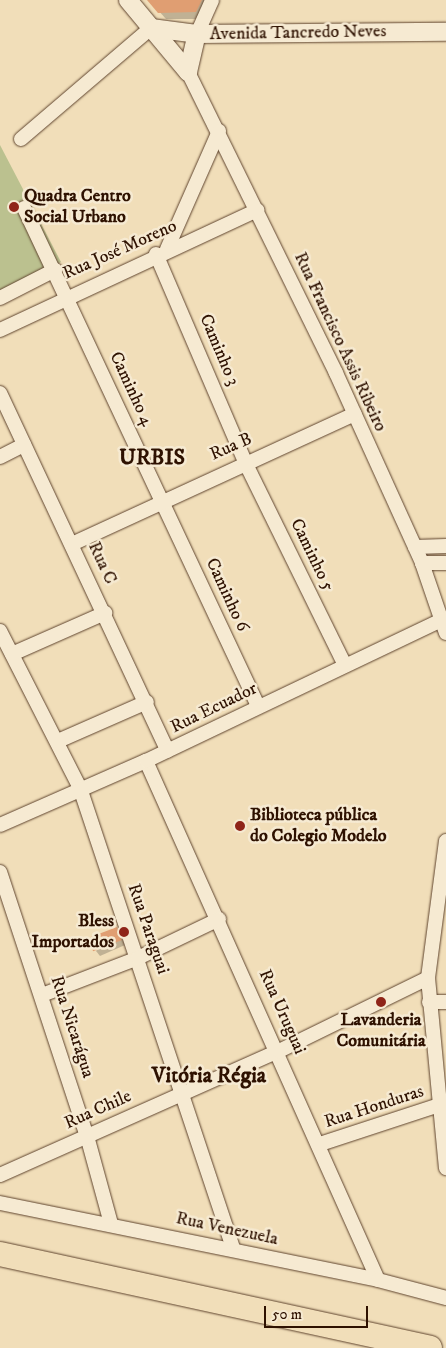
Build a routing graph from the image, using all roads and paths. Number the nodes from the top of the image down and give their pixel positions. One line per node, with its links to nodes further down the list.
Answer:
1 (128, 0): 3 (street)
2 (212, 0): 5 (street)
3 (151, 28): 5 (street, Avenida Tancredo Neves); 6 (street); 8 (street)
4 (446, 32): 5 (street, Avenida Tancredo Neves)
5 (197, 34): 6 (street)
6 (188, 72): 7 (street, Rua Francisco Assis Ribeiro)
7 (219, 131): 10 (street, Rua Francisco Assis Ribeiro); 11 (street)
8 (21, 139)
9 (24, 208): 12 (street, Caminho 4)
10 (257, 210): 11 (street, Rua José Moreno); 17 (street, Rua Francisco Assis Ribeiro)
11 (162, 252): 13 (street, Rua José Moreno); 20 (street, Caminho 3)
12 (55, 270): 13 (street, Caminho 4); 14 (street)
13 (67, 294): 15 (street, Rua José Moreno); 21 (street, Caminho 4)
14 (0, 298)
15 (0, 330)
16 (0, 393): 18 (street, Rua C)
17 (354, 414): 20 (street, Rua B); 24 (street, Rua Francisco Assis Ribeiro)
18 (24, 445): 19 (street); 22 (street, Rua C)
19 (0, 457)
20 (245, 462): 21 (street, Rua B); 31 (street, Caminho 5)
21 (161, 500): 22 (street, Rua B); 33 (street, Caminho 6)
22 (72, 544): 27 (street, Rua C)
23 (446, 546): 24 (street)
24 (415, 547): 25 (street, Rua Francisco Assis Ribeiro)
25 (422, 563): 26 (street); 28 (street, Rua Francisco Assis Ribeiro)
26 (446, 563)
27 (105, 613): 30 (street); 32 (street, Rua C)
28 (444, 626): 31 (street, Rua Ecuador)
29 (0, 630): 30 (street, Rua Paraguai)
30 (12, 654): 34 (street, Rua Paraguai)
31 (345, 665): 33 (street, Rua Ecuador)
32 (147, 702): 34 (street); 35 (street, Rua C)
33 (258, 706): 35 (street, Rua Ecuador)
34 (58, 741): 37 (street, Rua Paraguai)
35 (168, 751): 36 (street, Rua Ecuador)
36 (146, 762): 37 (street, Rua Ecuador); 41 (street, Rua Uruguai)
37 (80, 788): 38 (street, Rua Ecuador); 42 (street, Rua Paraguai)
38 (0, 825)
39 (446, 841): 43 (street)
40 (0, 872): 44 (street, Rua Nicarágua)
41 (219, 919): 42 (street); 47 (street, Rua Uruguai)
42 (138, 958): 44 (street); 48 (street, Rua Paraguai)
43 (428, 978): 45 (street); 47 (street, Rua Chile)
44 (42, 994): 50 (street, Rua Nicarágua)
45 (430, 1002): 46 (street); 49 (street)
46 (446, 1002)
47 (279, 1051): 48 (street, Rua Chile); 51 (street, Rua Uruguai)
48 (181, 1093): 50 (street, Rua Chile); 56 (street, Rua Paraguai)
49 (442, 1111): 51 (street, Rua Honduras); 52 (street)
50 (87, 1136): 53 (street, Rua Chile); 55 (street, Rua Nicarágua)
51 (320, 1144): 58 (street, Rua Uruguai)
52 (446, 1168)
53 (0, 1176)
54 (0, 1203): 55 (street, Rua Venezuela)
55 (111, 1224): 56 (street, Rua Venezuela)
56 (234, 1250): 58 (street, Rua Venezuela)
57 (0, 1254): 60 (highway)
58 (378, 1280): 59 (street, Rua Venezuela)
59 (446, 1298)
60 (430, 1348)

